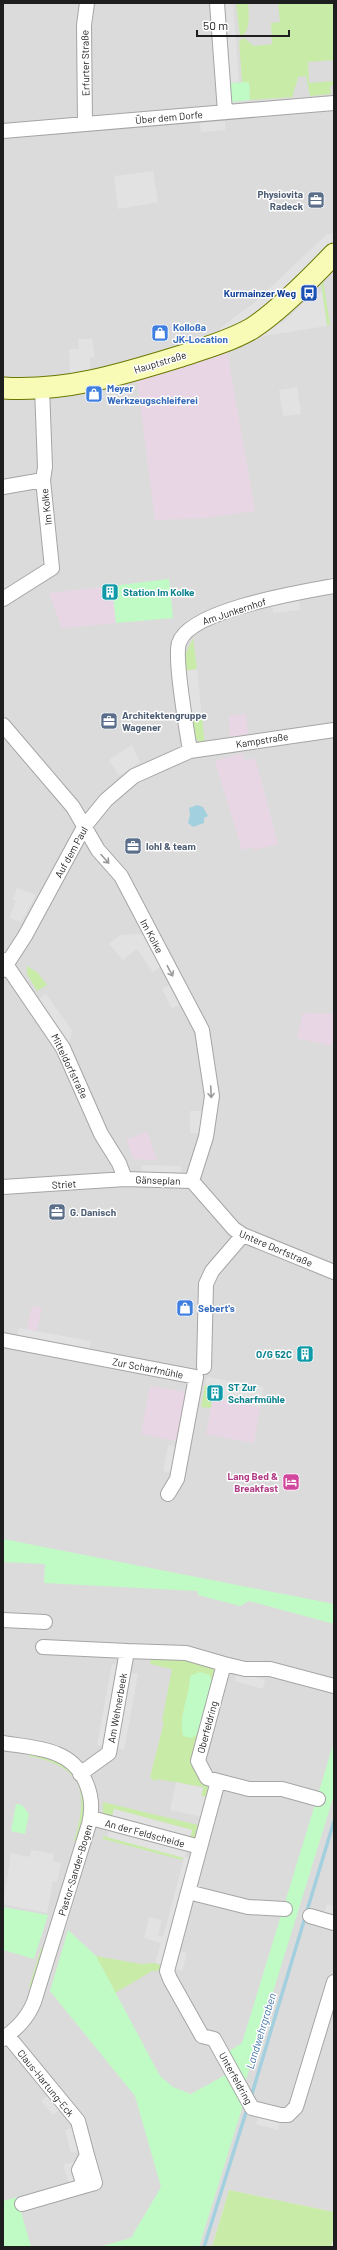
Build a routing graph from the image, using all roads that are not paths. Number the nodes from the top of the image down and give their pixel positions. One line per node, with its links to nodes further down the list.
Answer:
1 (87, 3): 5 (street, Erfurter Straße)
2 (217, 3): 4 (street)
3 (334, 103): 4 (street, Über dem Dorfe)
4 (225, 112): 5 (street, Über dem Dorfe)
5 (86, 124): 6 (street, Über dem Dorfe)
6 (3, 131)
7 (334, 254): 9 (main road, Hauptstraße)
8 (3, 388): 9 (main road, Hauptstraße)
9 (42, 388): 10 (street, Im Kolke)
10 (43, 480): 11 (street); 13 (street, Im Kolke)
11 (3, 487)
12 (334, 586): 16 (street, Am Junkernhof)
13 (3, 599)
14 (3, 725): 17 (street, Im Kolke)
15 (334, 730): 16 (street, Kampstraße)
16 (190, 751): 17 (street, Auf dem Paul)
17 (84, 827): 18 (street, Auf dem Paul); 20 (street, Im Kolke, one-way to 20)
18 (4, 965): 19 (street, Mitteldorfstraße)
19 (125, 1179): 20 (street, Gänseplan); 21 (street, Striet)
20 (192, 1181): 22 (street, Untere Dorfstraße)
21 (3, 1187)
22 (243, 1235): 23 (street, Untere Dorfstraße); 25 (street)
23 (334, 1272)
24 (3, 1340): 26 (street, Zur Scharfmühle)
25 (204, 1367)
26 (168, 1494)
27 (3, 1620): 28 (street)
28 (44, 1622)
29 (43, 1647): 30 (street)
30 (127, 1651): 31 (street); 34 (street, Am Wehnerbeek)
31 (224, 1664): 32 (street); 35 (street, Oberfeldring)
32 (334, 1686)
33 (3, 1743): 34 (street, Pastor-Sander-Bogen)
34 (80, 1774): 37 (street, Pastor-Sander-Bogen)
35 (218, 1781): 36 (street, Oberfeldring); 38 (street)
36 (318, 1799)
37 (91, 1818): 38 (street, An der Feldscheide); 44 (street, Pastor-Sander-Bogen)
38 (200, 1847): 39 (street, Unterfeldring)
39 (188, 1892): 40 (street); 43 (street, Unterfeldring)
40 (285, 1909)
41 (310, 1916): 42 (street)
42 (334, 1923)
43 (334, 1982)
44 (5, 2037): 45 (street, Claus-Hartung-Eck)
45 (22, 2204)

